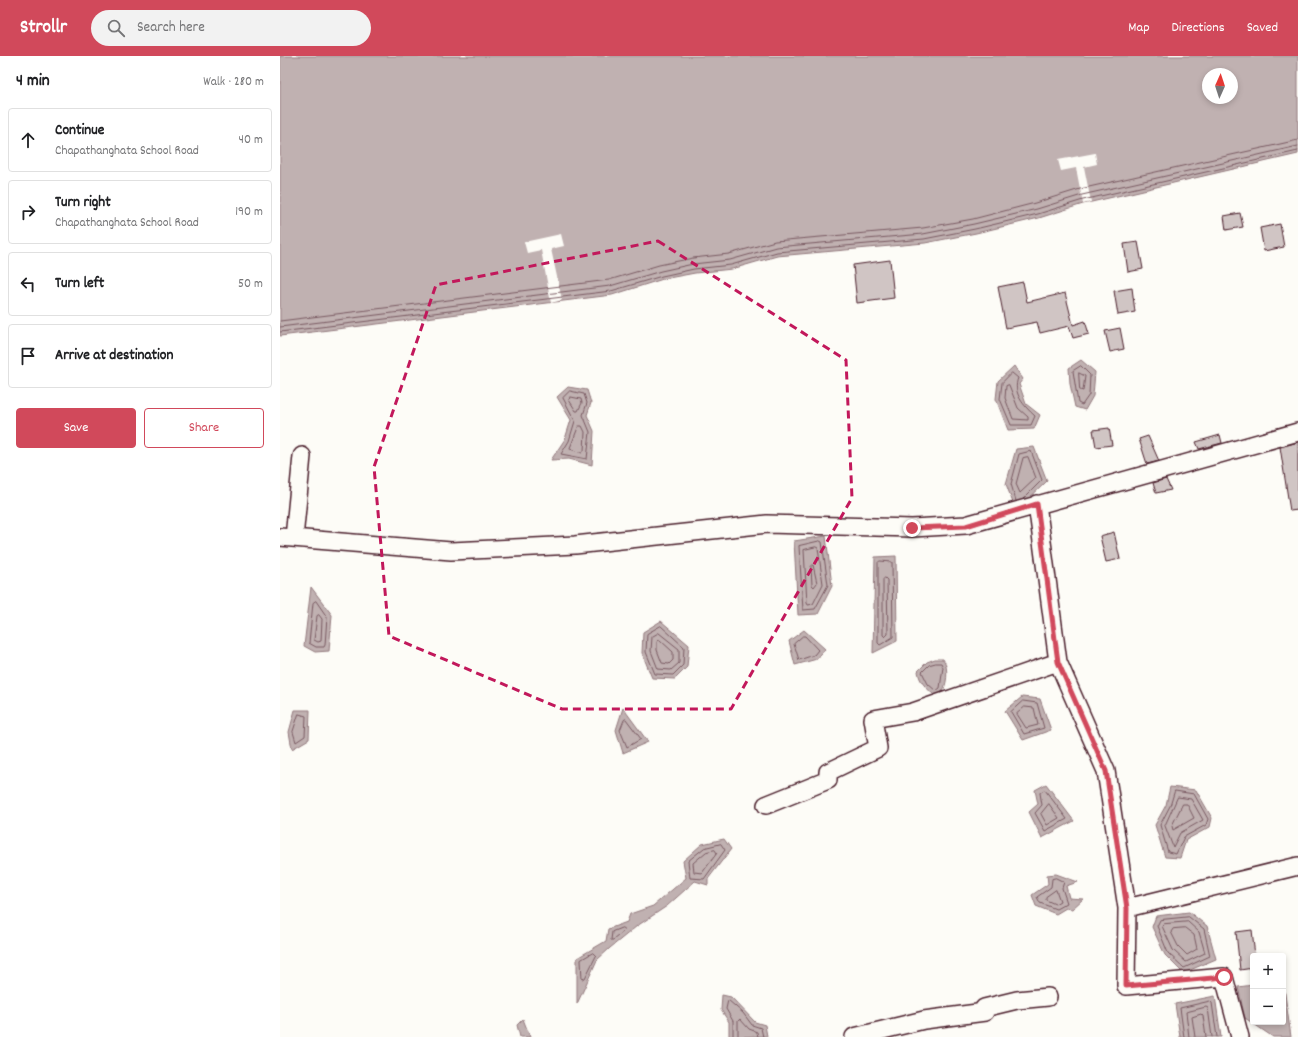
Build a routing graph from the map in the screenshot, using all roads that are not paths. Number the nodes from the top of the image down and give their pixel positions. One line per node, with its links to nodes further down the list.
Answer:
1 (1298, 432): 3 (street)
2 (302, 456): 4 (street)
3 (1037, 504): 4 (street); 5 (street)
4 (287, 537)
5 (1058, 662): 6 (street); 8 (street)
6 (766, 805)
7 (1298, 866): 8 (street)
8 (1127, 908): 11 (street)
9 (1048, 997): 10 (street)
10 (854, 1037)
11 (1240, 1037)

